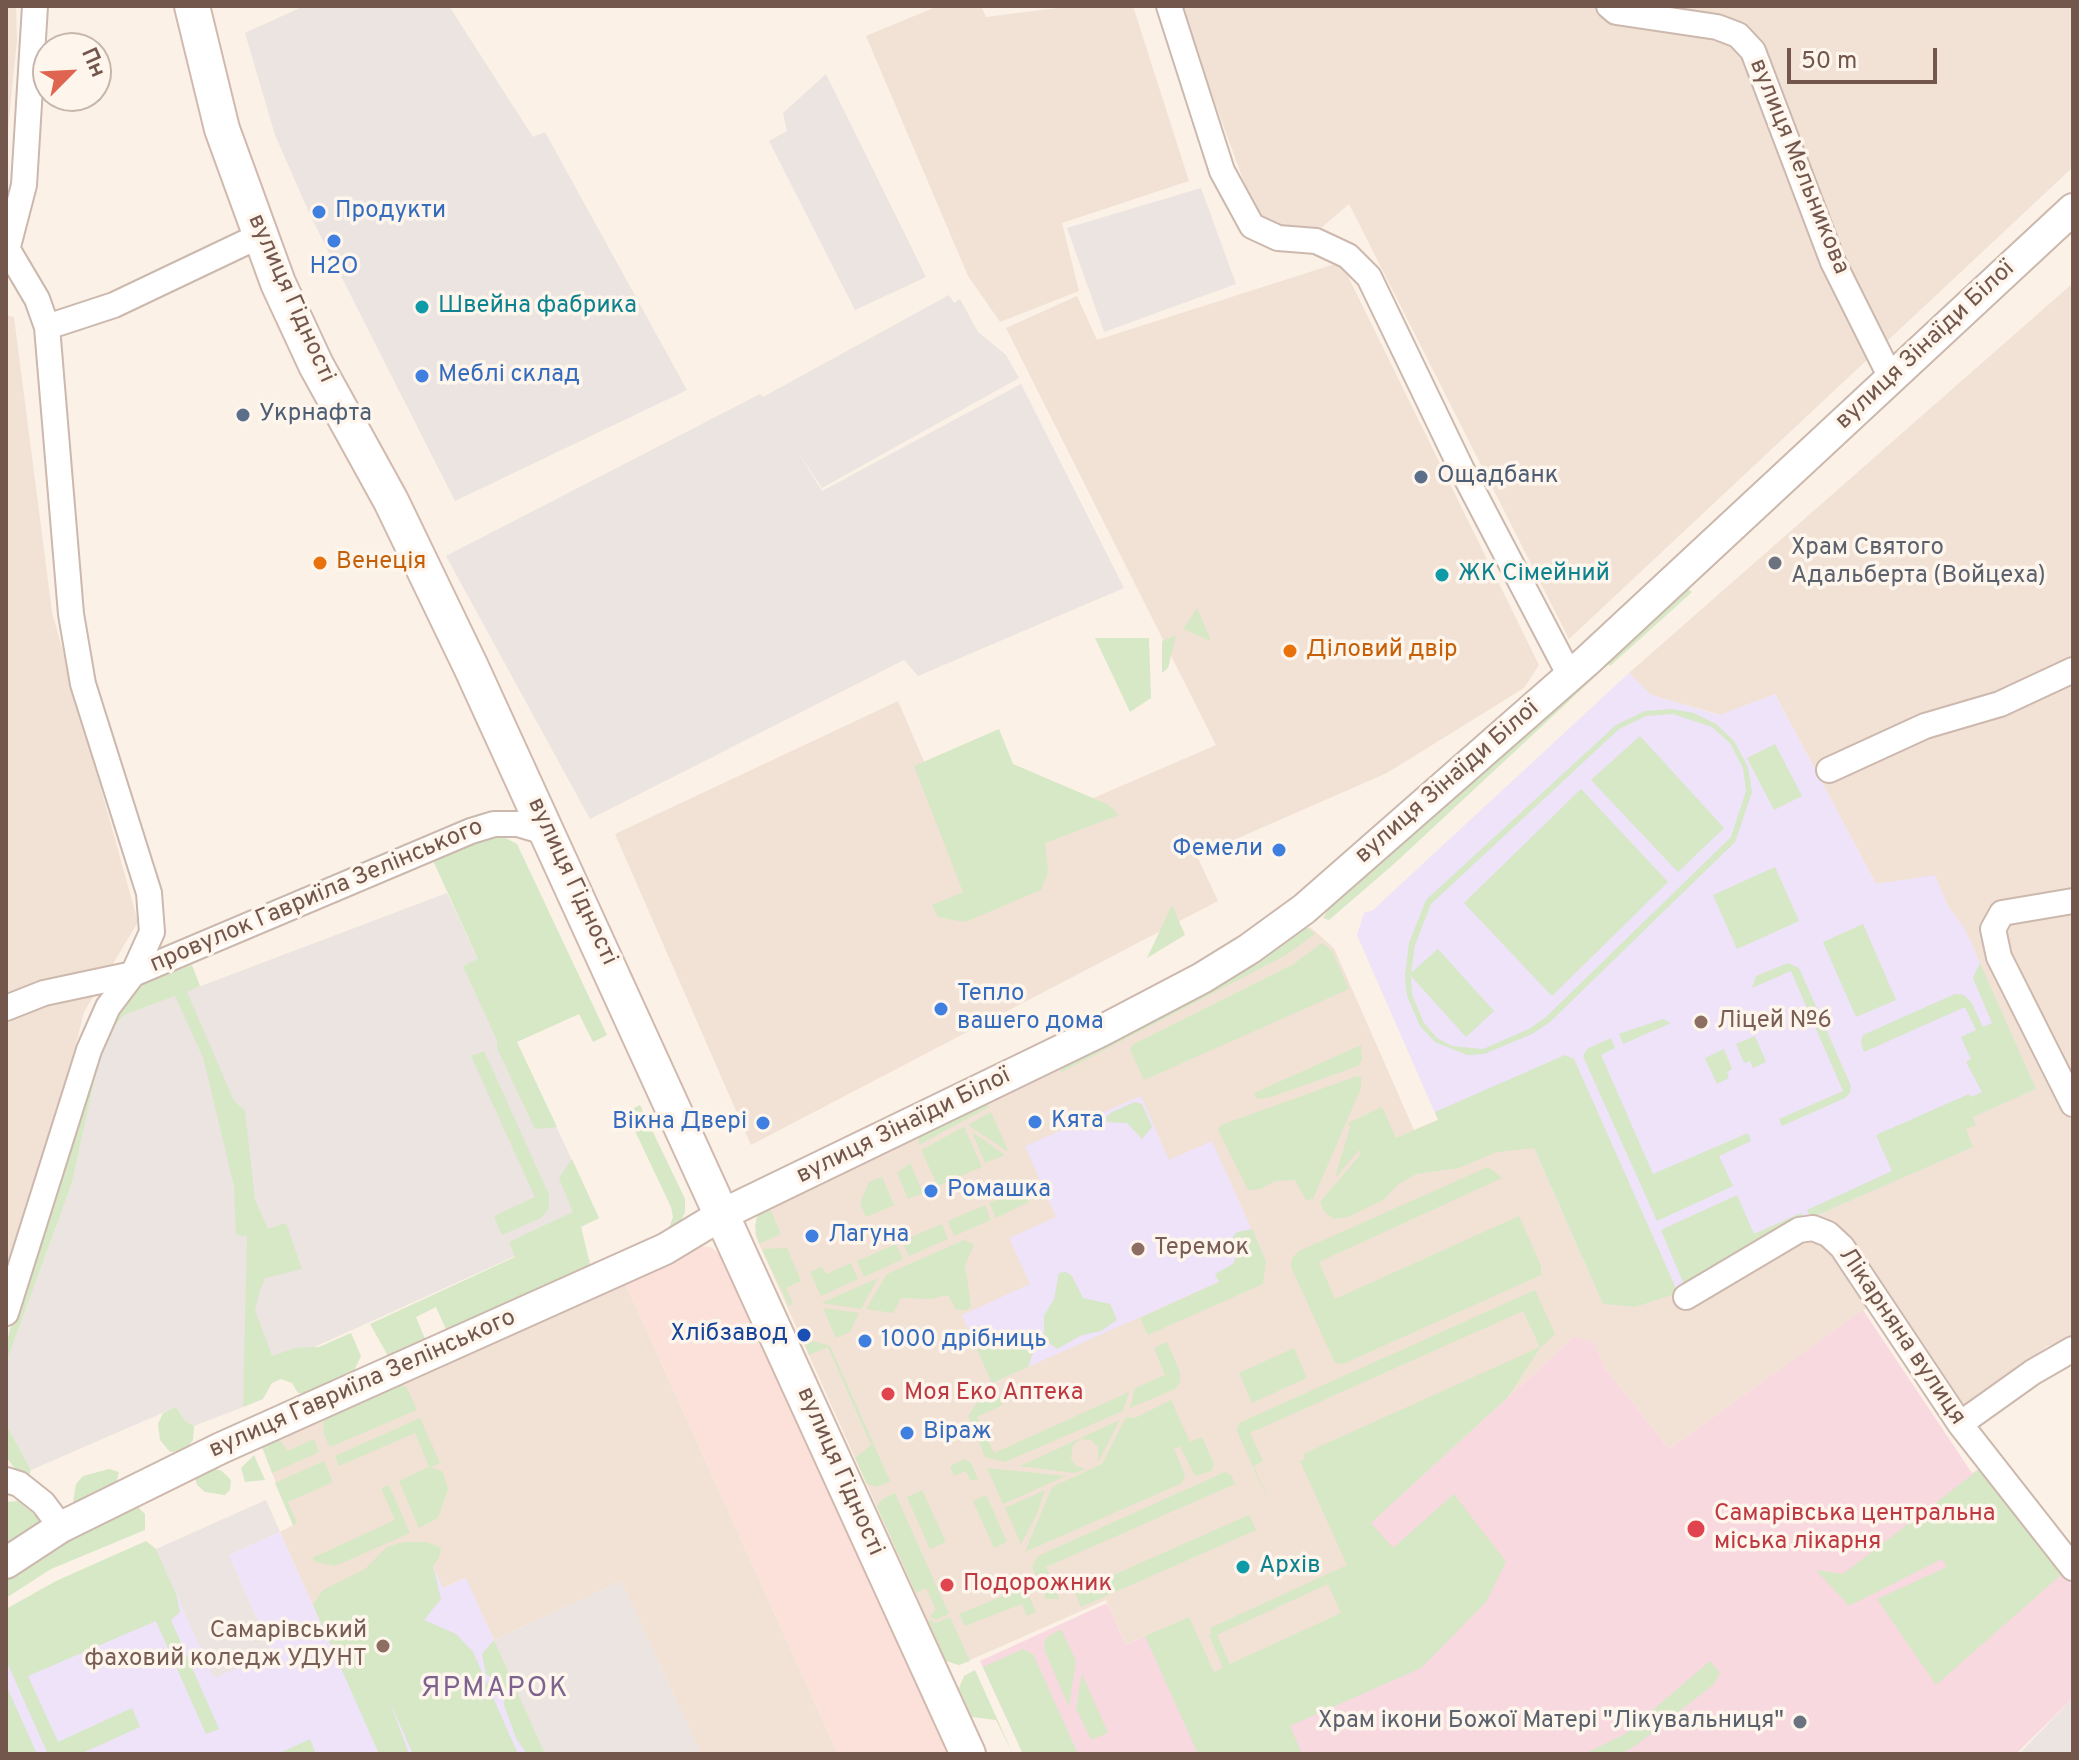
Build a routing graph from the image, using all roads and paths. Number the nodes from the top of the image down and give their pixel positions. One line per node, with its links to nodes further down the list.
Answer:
1 (35, 6): 5 (street)
2 (192, 6): 7 (main road, вулиця Гідності)
3 (1169, 6): 12 (street)
4 (1609, 6): 10 (street, вулиця Мельникова)
5 (15, 185): 8 (street)
6 (2073, 209): 10 (street, вулиця Зінаїди Білої)
7 (259, 236): 9 (street); 14 (main road, вулиця Гідності)
8 (7, 252): 9 (street)
9 (47, 327): 16 (street)
10 (1891, 378): 12 (street, вулиця Зінаїди Білої)
11 (2073, 670): 13 (street)
12 (1570, 676): 19 (street, вулиця Зінаїди Білої)
13 (1829, 770)
14 (548, 833): 16 (street, провулок Гавриїла Зелінського); 19 (main road, вулиця Гідності)
15 (2073, 901): 18 (street)
16 (133, 974): 17 (street, провулок Гавриїла Зелінського); 21 (street)
17 (6, 1008)
18 (2073, 1104)
19 (723, 1214): 25 (street, вулиця Гавриїла Зелінського); 28 (main road, вулиця Гідності)
20 (1686, 1297): 23 (street, Лікарняна вулиця)
21 (6, 1313)
22 (2073, 1349): 23 (street)
23 (1960, 1424): 27 (street, Лікарняна вулиця)
24 (6, 1480): 25 (street)
25 (61, 1527): 26 (street, вулиця Гавриїла Зелінського)
26 (6, 1563)
27 (2073, 1568)
28 (968, 1754)

